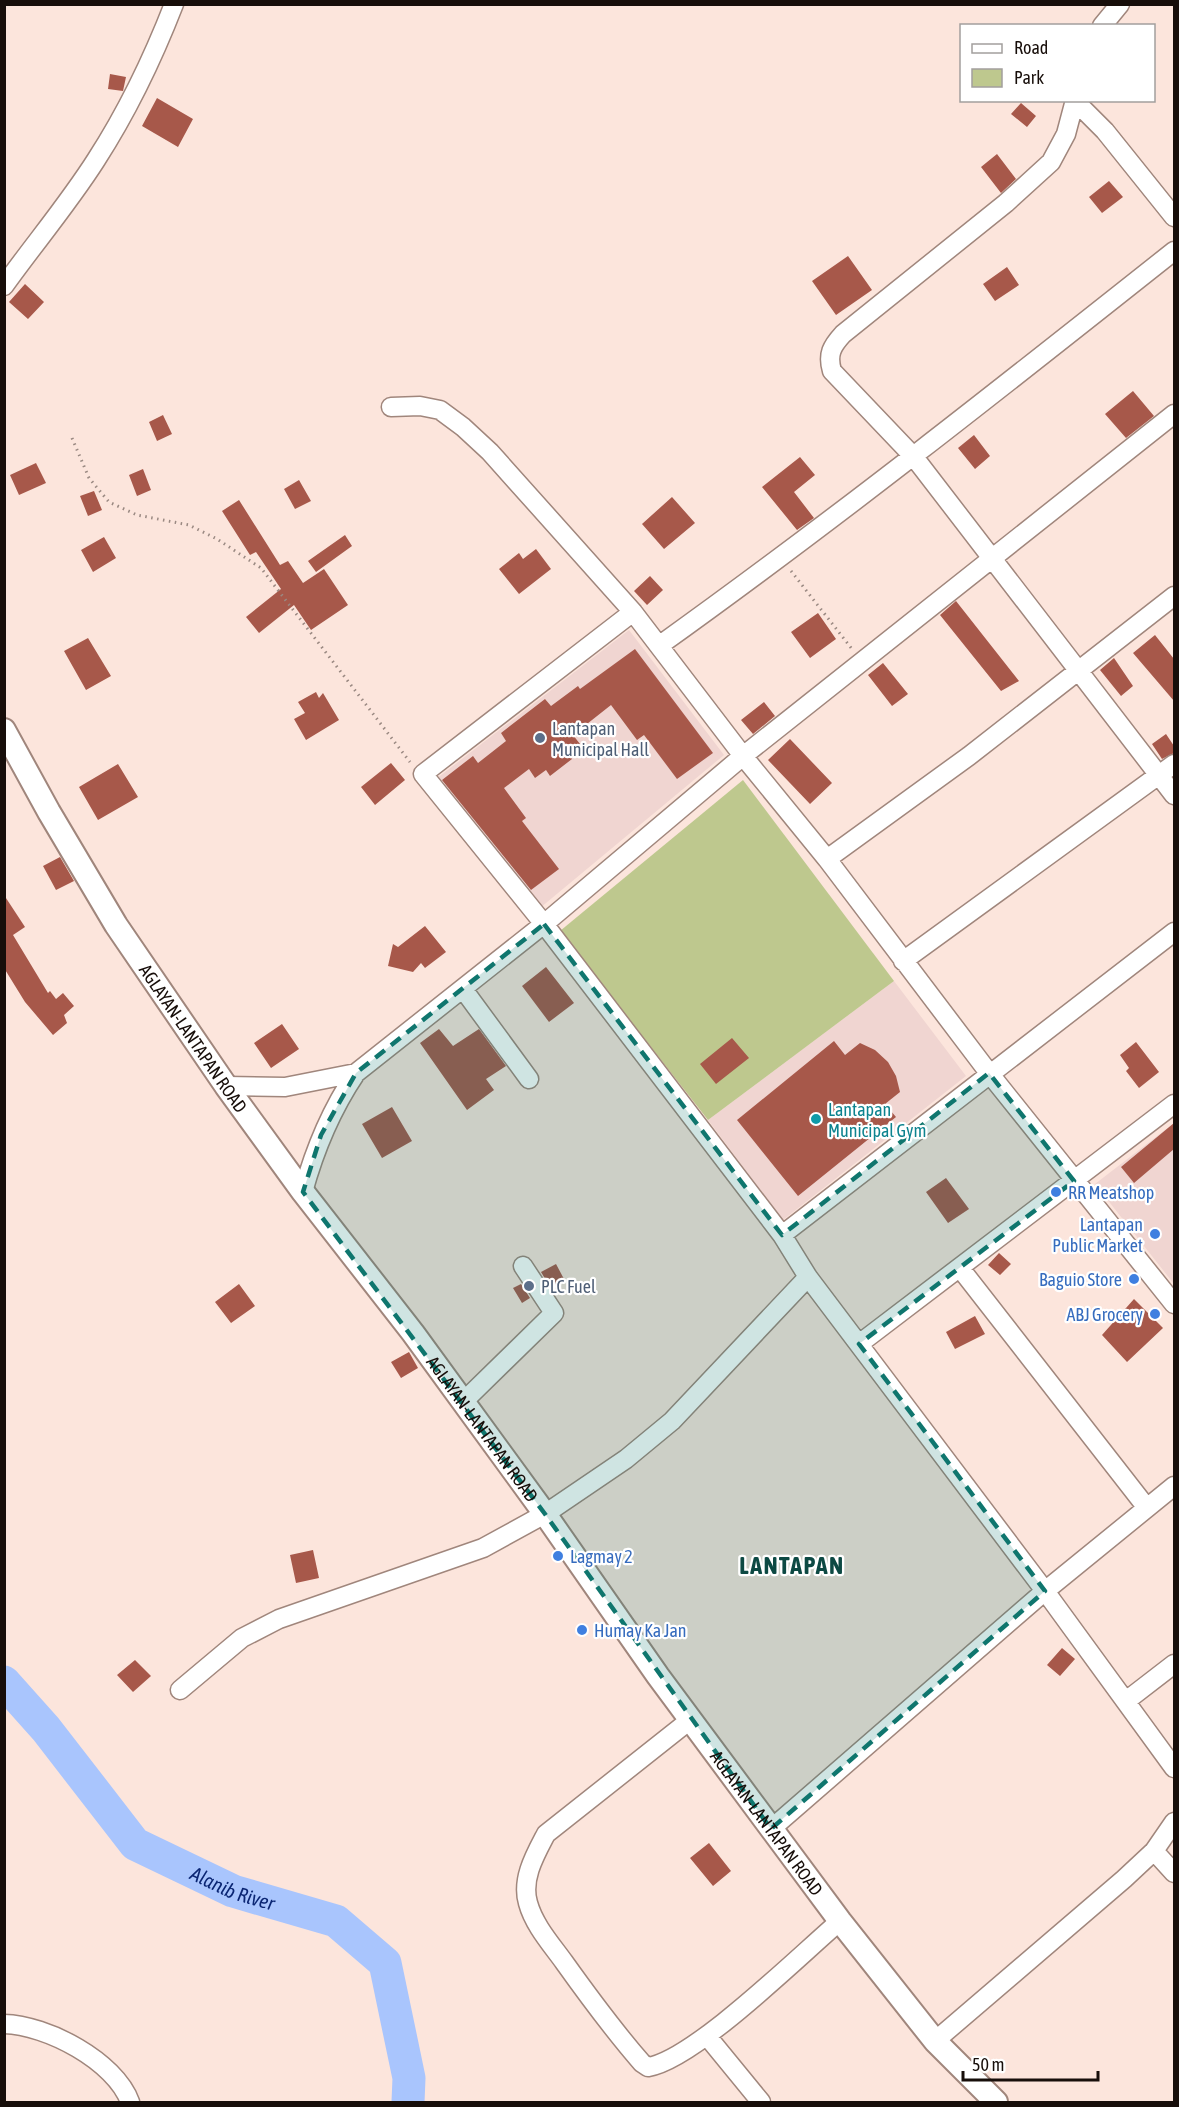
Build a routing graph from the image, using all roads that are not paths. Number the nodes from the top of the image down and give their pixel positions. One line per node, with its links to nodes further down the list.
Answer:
1 (174, 4): 8 (street)
2 (1120, 4): 3 (street)
3 (1104, 24)
4 (1075, 102): 11 (street)
5 (1076, 102): 6 (street)
6 (1174, 217)
7 (1174, 251): 11 (street)
8 (4, 286)
9 (391, 407): 14 (street)
10 (1174, 414): 12 (street)
11 (914, 457): 12 (street); 15 (street)
12 (993, 557): 16 (street); 18 (street)
13 (1174, 596): 16 (street)
14 (633, 612): 15 (street); 23 (street)
15 (660, 645): 18 (street)
16 (1078, 670): 20 (street); 22 (street)
17 (4, 730): 30 (main road, AGLAYAN-LANTAPAN ROAD)
18 (743, 756): 22 (street); 23 (street)
19 (1174, 764): 20 (street)
20 (1160, 775): 21 (street); 25 (street)
21 (1174, 795)
22 (828, 859): 25 (street)
23 (544, 924): 26 (street); 34 (street)
24 (1174, 932): 28 (street)
25 (903, 961): 28 (street)
26 (463, 989): 27 (street); 29 (street)
27 (356, 1073): 30 (street); 33 (street)
28 (989, 1073): 32 (street); 34 (street)
29 (529, 1079)
30 (226, 1086): 33 (main road, AGLAYAN-LANTAPAN ROAD)
31 (1174, 1104): 32 (street)
32 (1074, 1181): 36 (street); 38 (street)
33 (303, 1192): 40 (main road, AGLAYAN-LANTAPAN ROAD)
34 (782, 1235): 37 (street)
35 (523, 1266): 40 (street)
36 (960, 1268): 39 (street); 42 (street)
37 (808, 1277): 39 (street); 43 (street)
38 (1174, 1304)
39 (859, 1344): 44 (street)
40 (463, 1402): 43 (main road, AGLAYAN-LANTAPAN ROAD)
41 (1174, 1486): 42 (street)
42 (1147, 1508): 44 (street)
43 (545, 1514): 46 (street); 48 (main road, AGLAYAN-LANTAPAN ROAD)
44 (1045, 1591): 47 (street); 51 (street)
45 (1174, 1664): 47 (street)
46 (180, 1690)
47 (1126, 1701): 49 (street)
48 (690, 1720): 51 (main road, AGLAYAN-LANTAPAN ROAD); 56 (street)
49 (1174, 1768)
50 (1174, 1822): 52 (street)
51 (771, 1829): 54 (main road, AGLAYAN-LANTAPAN ROAD)
52 (1154, 1851): 53 (street); 57 (street)
53 (1174, 1873)
54 (840, 1921): 56 (street); 57 (main road, AGLAYAN-LANTAPAN ROAD)
55 (4, 2024): 58 (street)
56 (707, 2036): 59 (street)
57 (935, 2041): 60 (main road, AGLAYAN-LANTAPAN ROAD)
58 (130, 2103)
59 (761, 2103)
60 (996, 2103)

